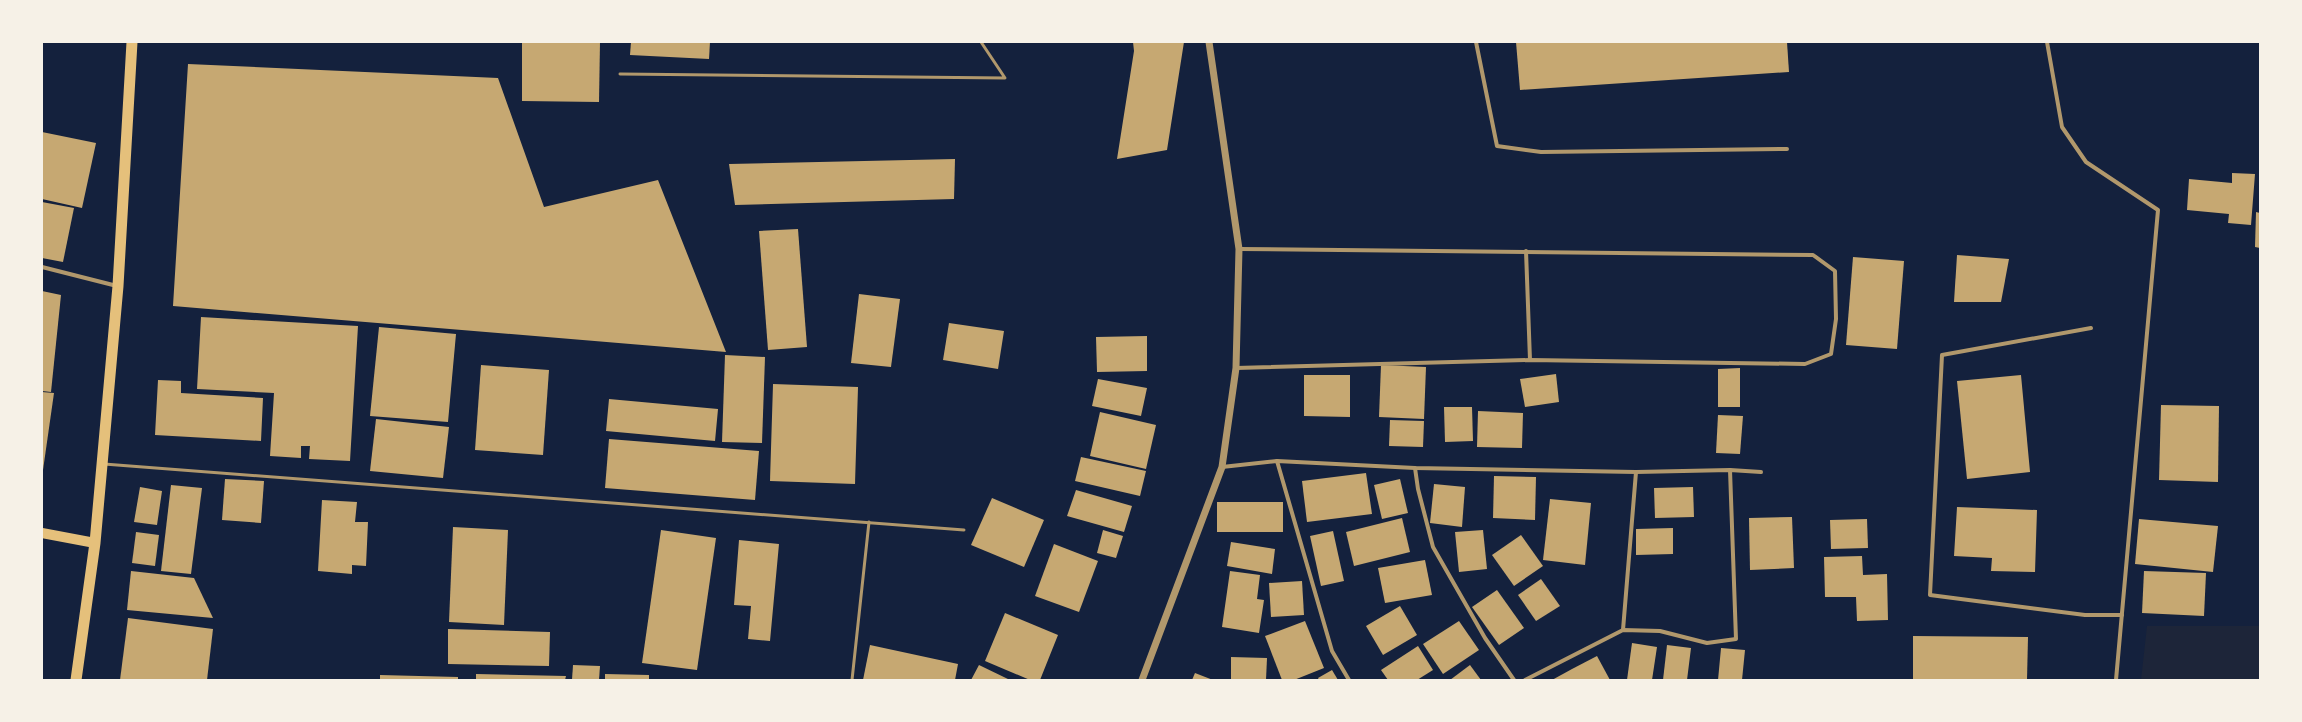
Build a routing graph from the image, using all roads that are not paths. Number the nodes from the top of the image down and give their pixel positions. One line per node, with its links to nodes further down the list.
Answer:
1 (132, 42): 11 (highway)
2 (981, 42): 6 (lane)
3 (1209, 42): 8 (street)
4 (1476, 42): 7 (street)
5 (2047, 42): 26 (street)
6 (620, 74)
7 (1787, 149)
8 (1239, 249): 9 (street); 14 (street)
9 (1526, 251): 13 (street); 13 (street)
10 (42, 267): 11 (street)
11 (118, 286): 16 (highway)
12 (2091, 328): 26 (street)
13 (1530, 360): 14 (street)
14 (1236, 368): 17 (street)
15 (1277, 460): 17 (street); 18 (street); 31 (street)
16 (102, 464): 22 (lane); 25 (highway)
17 (1222, 467): 30 (street)
18 (1415, 468): 20 (street); 32 (street)
19 (1730, 470): 20 (street); 21 (street); 27 (street)
20 (1636, 472): 27 (street)
21 (1762, 472)
22 (870, 522): 23 (lane); 29 (lane)
23 (964, 530)
24 (42, 533): 25 (main road)
25 (95, 543): 28 (highway)
26 (2122, 615): 34 (street)
27 (1624, 630): 33 (street)
28 (76, 680)
29 (852, 680)
30 (1142, 680)
31 (1349, 680)
32 (1514, 680)
33 (1525, 680)
34 (2116, 680)

